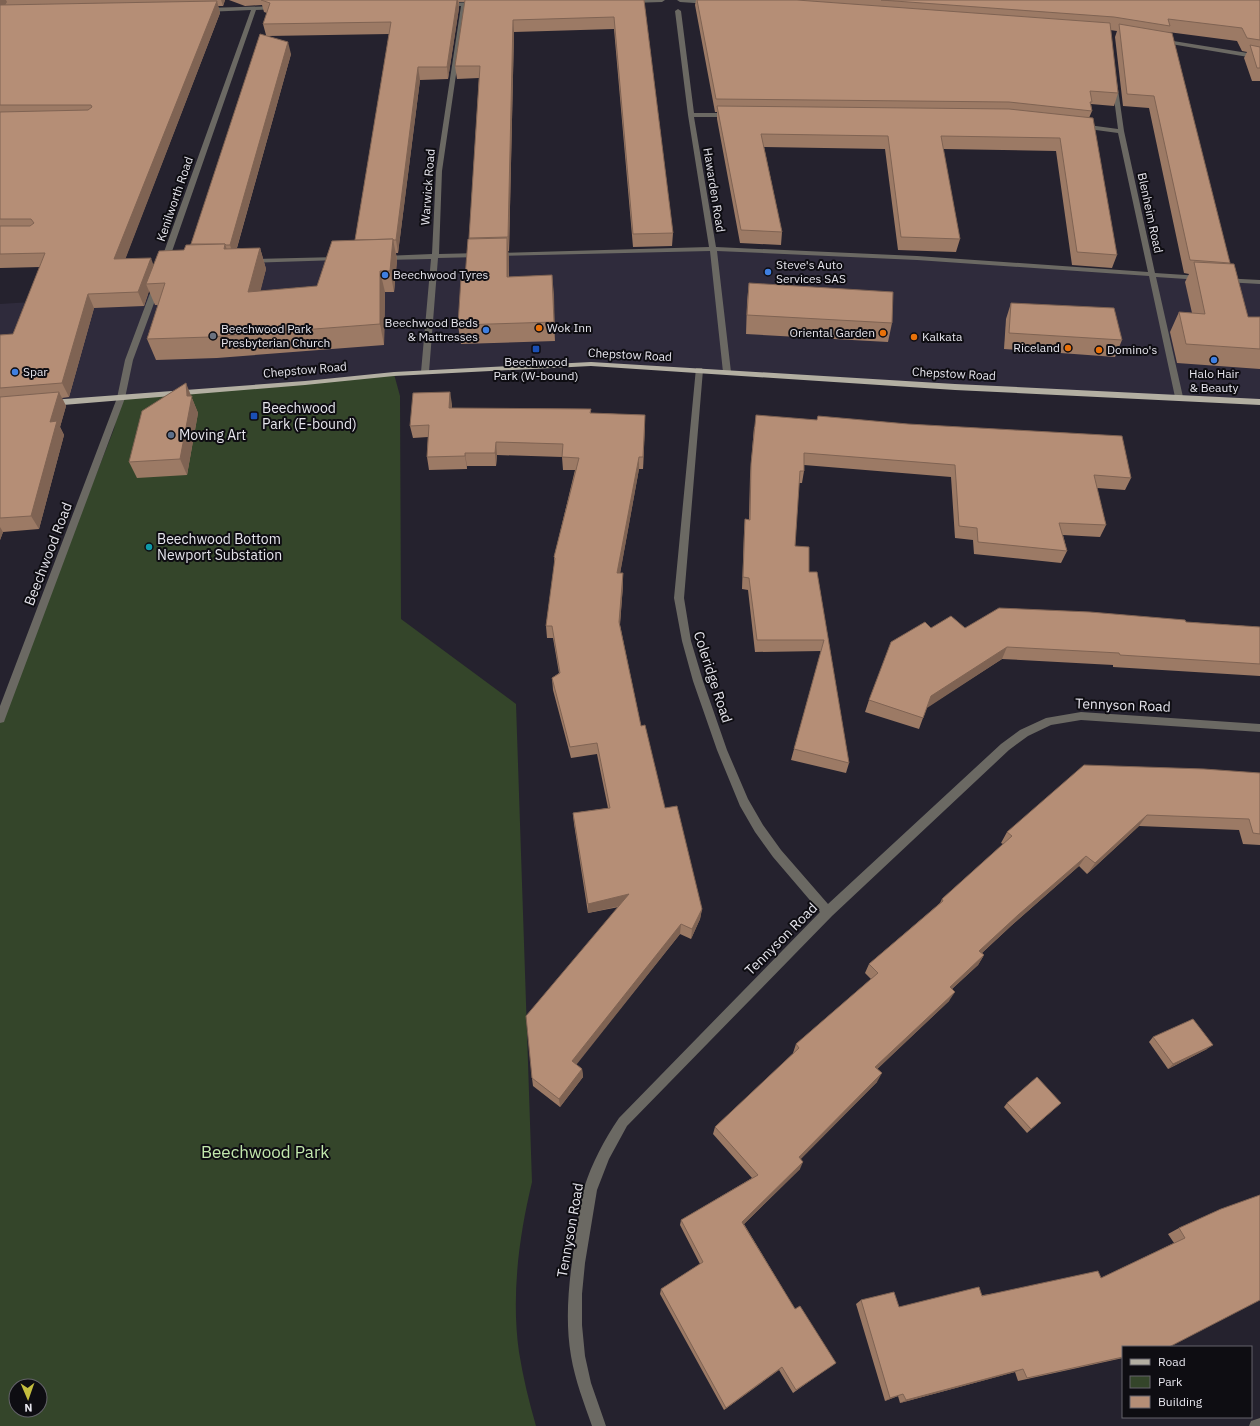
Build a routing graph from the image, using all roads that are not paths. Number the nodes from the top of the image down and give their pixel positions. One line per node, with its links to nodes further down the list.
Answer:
1 (662, 0): 3 (street)
2 (680, 0): 4 (street)
3 (623, 1)
4 (719, 3)
5 (464, 4): 6 (street); 7 (street); 20 (street, Warwick Road)
6 (486, 4)
7 (442, 5)
8 (284, 8): 9 (street)
9 (254, 9): 10 (street); 24 (street, Kenilworth Road)
10 (201, 10)
11 (678, 11): 15 (street, Hawarden Road)
12 (1156, 40): 13 (street)
13 (1260, 57)
14 (1115, 78): 18 (street, Blenheim Road)
15 (691, 115): 16 (street); 19 (street, Hawarden Road)
16 (738, 115)
17 (1075, 126): 18 (street)
18 (1121, 131): 25 (street, Blenheim Road)
19 (713, 249): 20 (street); 25 (street); 30 (street, Hawarden Road)
20 (435, 256): 22 (street); 29 (street, Warwick Road)
21 (348, 258): 23 (street)
22 (380, 258)
23 (244, 261)
24 (172, 263)
25 (1152, 274): 27 (street); 31 (street, Blenheim Road)
26 (158, 282): 32 (street)
27 (1260, 282)
28 (699, 370): 29 (main road, Chepstow Road); 30 (main road, Chepstow Road); 38 (street, Coleridge Road)
29 (425, 372): 32 (main road, Chepstow Road)
30 (727, 372): 31 (main road, Chepstow Road)
31 (1179, 397): 33 (main road, Chepstow Road)
32 (121, 398): 34 (main road, Chepstow Road); 35 (street, Beechwood Road)
33 (1260, 402)
34 (46, 403)
35 (3, 704): 36 (street, Beechwood Road)
36 (0, 719)
37 (1260, 728): 38 (street, Tennyson Road)
38 (828, 912): 40 (street, Tennyson Road)
39 (1260, 1425): 41 (street)
40 (599, 1426)
41 (1256, 1426)

